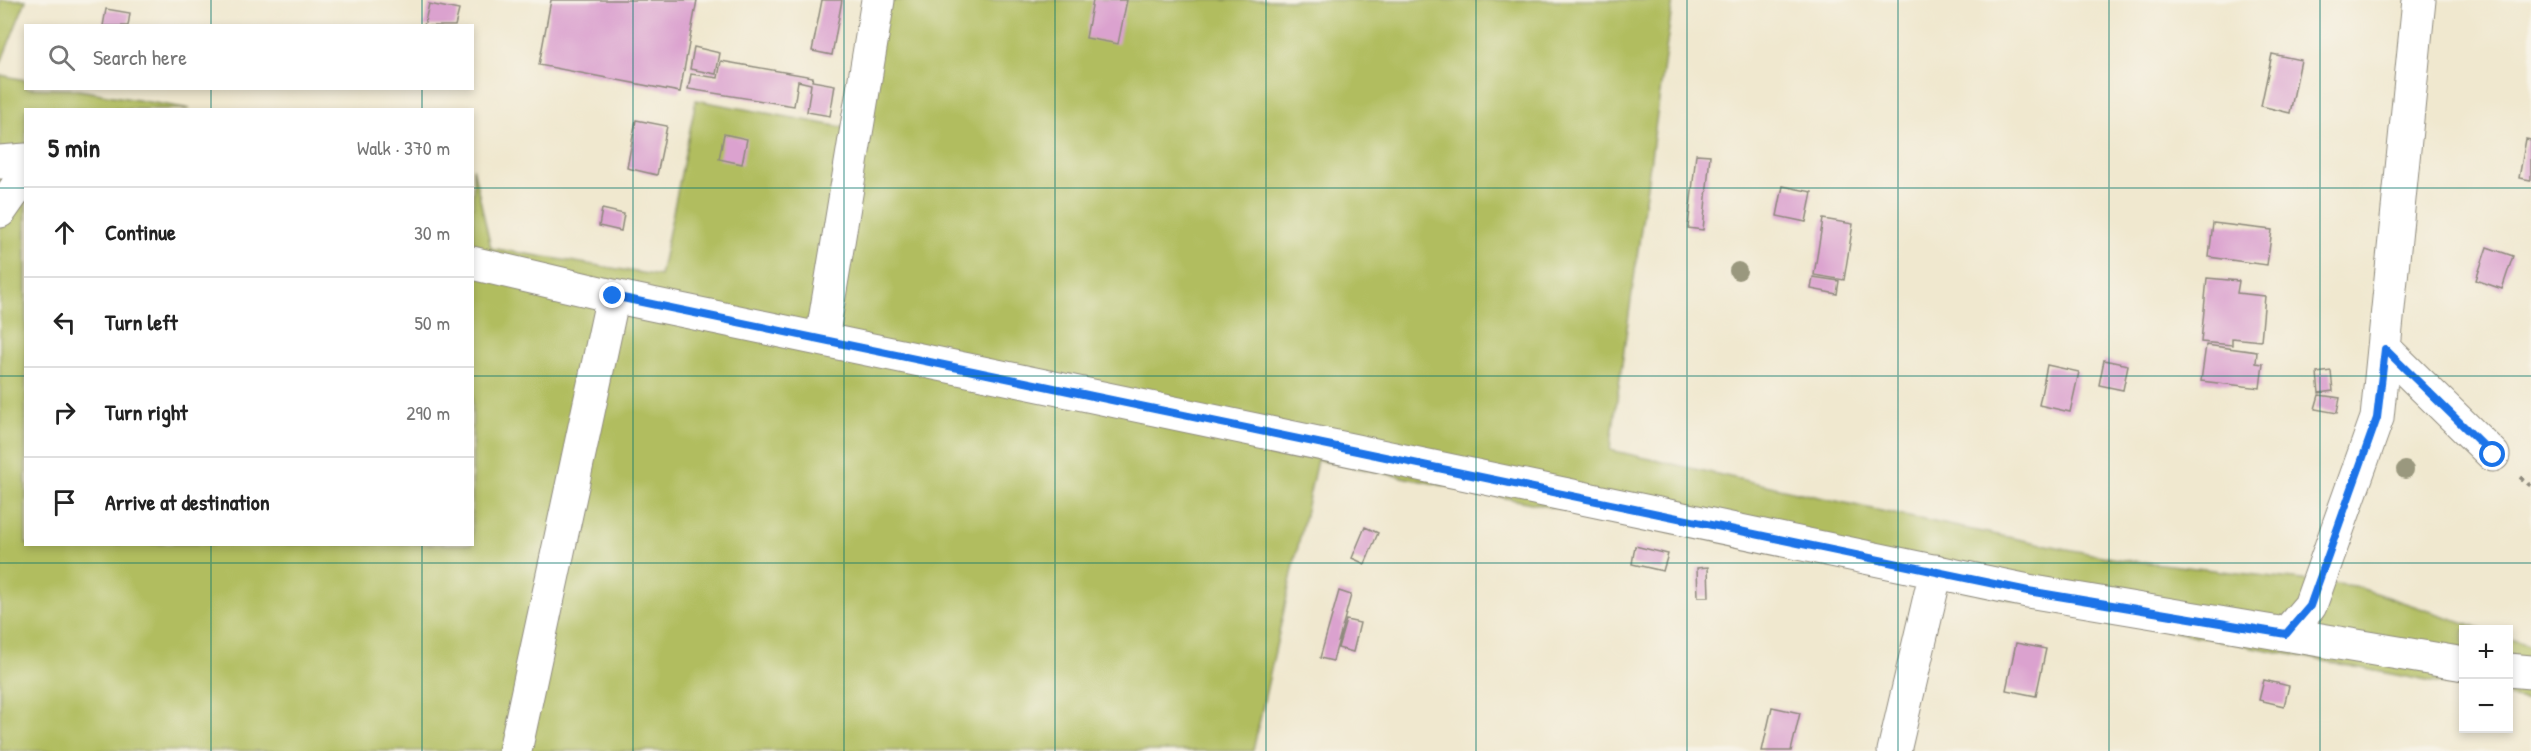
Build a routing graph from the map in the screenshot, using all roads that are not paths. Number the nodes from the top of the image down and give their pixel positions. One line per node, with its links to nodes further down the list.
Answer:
1 (878, 0): 9 (street)
2 (2419, 0): 10 (street)
3 (24, 160): 4 (street)
4 (0, 162)
5 (24, 181): 6 (street)
6 (0, 211)
7 (474, 263): 8 (street)
8 (613, 296): 9 (street); 17 (street)
9 (822, 339): 12 (street)
10 (2385, 349): 11 (street); 13 (street)
11 (2493, 455)
12 (1936, 571): 13 (street); 18 (street)
13 (2286, 634): 14 (street)
14 (2459, 663)
15 (2513, 670): 16 (street)
16 (2531, 672)
17 (515, 751)
18 (1894, 751)

